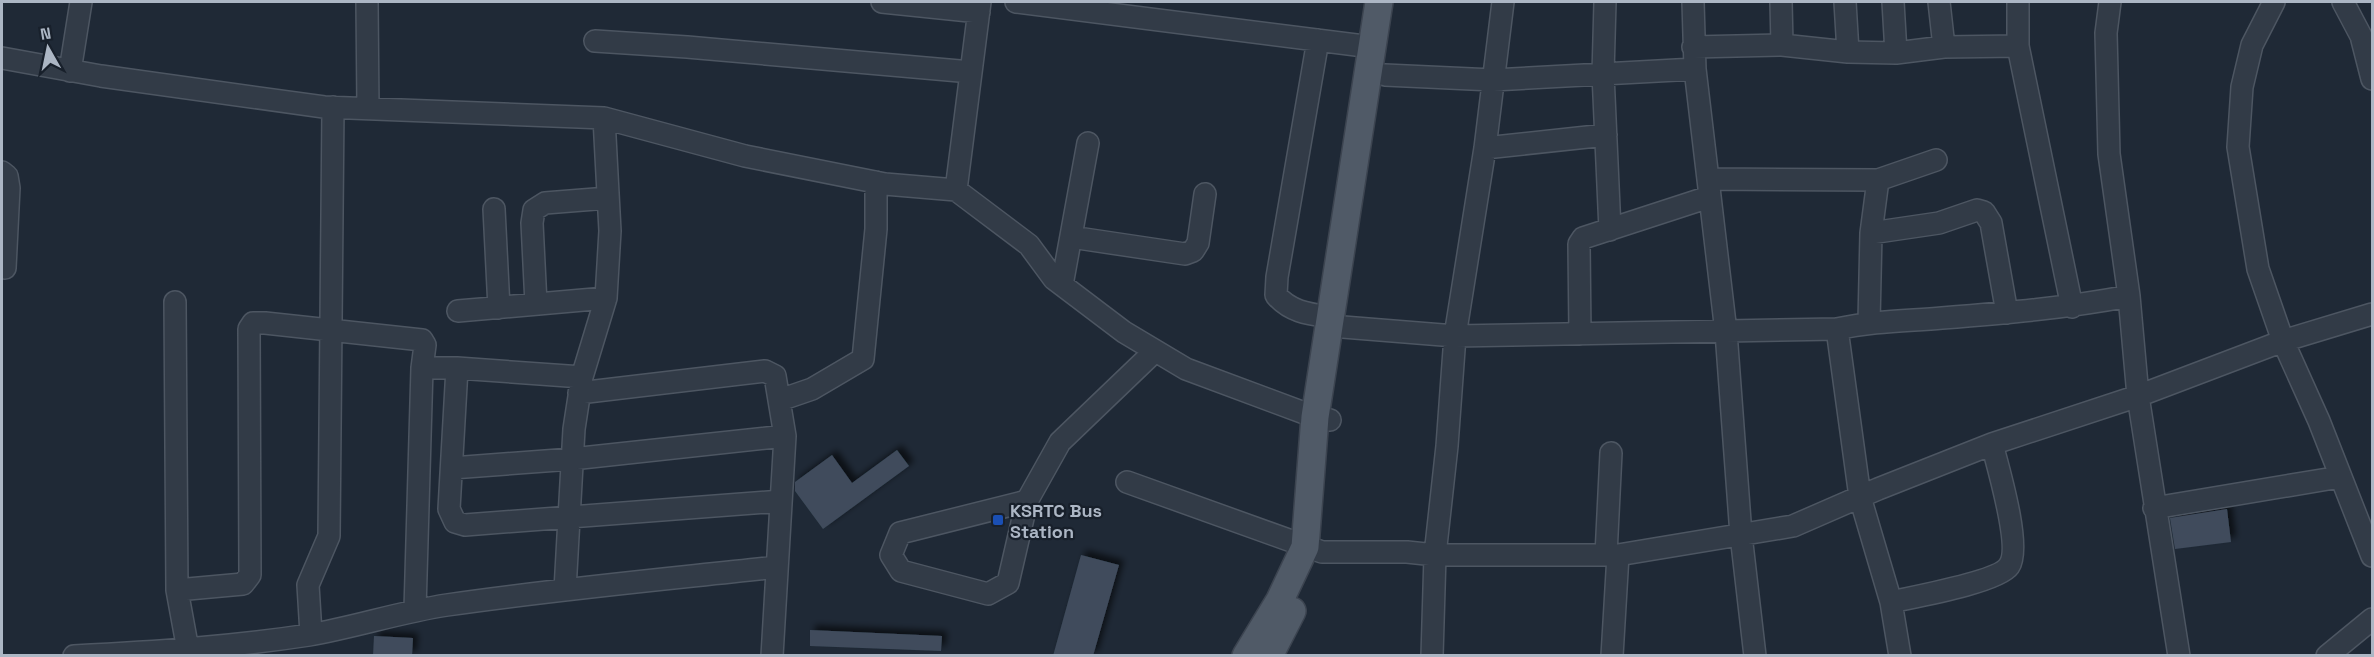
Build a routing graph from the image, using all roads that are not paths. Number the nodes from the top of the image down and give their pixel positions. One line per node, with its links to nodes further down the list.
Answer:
1 (81, 2): 30 (street)
2 (367, 2): 37 (street)
3 (882, 2): 18 (street)
4 (1016, 2): 19 (street)
5 (1379, 2): 23 (main road)
6 (1397, 2): 33 (main road)
7 (1503, 2): 35 (street)
8 (1605, 2): 32 (street)
9 (1694, 2): 24 (street)
10 (1781, 2): 21 (street)
11 (1845, 2): 26 (street)
12 (1893, 2): 27 (street)
13 (1939, 2): 25 (street)
14 (2018, 2): 22 (street)
15 (2110, 2): 56 (street)
16 (2274, 2): 72 (street)
17 (2343, 2): 34 (street)
18 (979, 7): 31 (street)
19 (1318, 40): 23 (street); 65 (street)
20 (595, 41): 31 (street)
21 (1782, 45): 24 (street); 26 (street)
22 (2018, 46): 25 (street); 60 (street)
23 (1371, 47): 65 (main road)
24 (1693, 47): 29 (street)
25 (1944, 47): 27 (street)
26 (1848, 52): 27 (street)
27 (1896, 53)
28 (2, 58): 30 (street)
29 (1695, 69): 32 (street); 46 (street)
30 (70, 70): 36 (street)
31 (971, 72): 47 (street)
32 (1603, 74): 35 (street); 39 (street)
33 (1385, 75): 35 (street); 65 (main road)
34 (2373, 79)
35 (1493, 80): 41 (street)
36 (333, 107): 37 (street); 68 (street)
37 (368, 108): 38 (street)
38 (604, 118): 45 (street); 49 (street)
39 (1606, 135): 41 (street); 51 (street)
40 (1088, 143): 53 (street)
41 (1485, 148): 71 (street)
42 (1936, 160): 44 (street)
43 (2, 172): 54 (street)
44 (1878, 180): 46 (street); 52 (street)
45 (876, 182): 47 (street); 78 (street)
46 (1709, 188): 51 (street); 69 (street)
47 (956, 190): 55 (street)
48 (1205, 194): 53 (street)
49 (608, 198): 57 (street); 59 (street)
50 (494, 209): 61 (street)
51 (1610, 230): 70 (street)
52 (1871, 233): 63 (street); 66 (street)
53 (1071, 237): 55 (street)
54 (5, 268)
55 (1062, 285): 73 (street)
56 (2129, 296): 60 (street); 77 (street)
57 (606, 298): 59 (street); 76 (street)
58 (175, 302): 98 (street)
59 (536, 304): 61 (street)
60 (2072, 307): 63 (street)
61 (499, 308): 62 (street)
62 (458, 311)
63 (2007, 313): 66 (street)
64 (2373, 314): 72 (street)
65 (1336, 322): 71 (street); 79 (main road)
66 (1869, 322): 67 (street)
67 (1837, 329): 69 (street); 87 (street)
68 (332, 330): 74 (street); 98 (street); 103 (street)
69 (1726, 332): 70 (street); 92 (street)
70 (1580, 334): 71 (street)
71 (1455, 336): 94 (street)
72 (2283, 341): 77 (street); 85 (street)
73 (1155, 351): 79 (street); 89 (street)
74 (422, 368): 75 (street); 101 (street)
75 (458, 368): 76 (street); 84 (street)
76 (581, 385): 78 (street); 83 (street)
77 (2138, 396): 81 (street); 90 (street)
78 (780, 400): 80 (street)
79 (1323, 418): 93 (main road)
80 (785, 436): 83 (street); 88 (street)
81 (1992, 444): 87 (street); 100 (street)
82 (1611, 453): 95 (street)
83 (572, 459): 84 (street); 91 (street)
84 (452, 468): 91 (street)
85 (2340, 477): 90 (street); 96 (street)
86 (1127, 482): 93 (street)
87 (1860, 497): 92 (street); 100 (street)
88 (781, 501): 91 (street); 97 (street)
89 (1027, 501): 89 (street)
90 (2154, 508): 113 (street)
91 (567, 516): 99 (street)
92 (1741, 535): 95 (street); 111 (street)
93 (1314, 549): 94 (street); 107 (main road); 108 (main road)
94 (1435, 555): 95 (street); 109 (street)
95 (1612, 555): 110 (street)
96 (2373, 556)
97 (777, 567): 99 (street); 106 (street)
98 (177, 590): 104 (street)
99 (565, 590): 101 (street)
100 (1891, 602): 112 (street)
101 (415, 610): 103 (street)
102 (2373, 619): 114 (street)
103 (311, 634): 104 (street)
104 (188, 650): 105 (street)
105 (74, 656)
106 (772, 656)
107 (1246, 656)
108 (1269, 656)
109 (1432, 656)
110 (1612, 656)
111 (1755, 656)
112 (1900, 656)
113 (2179, 656)
114 (2327, 656)

